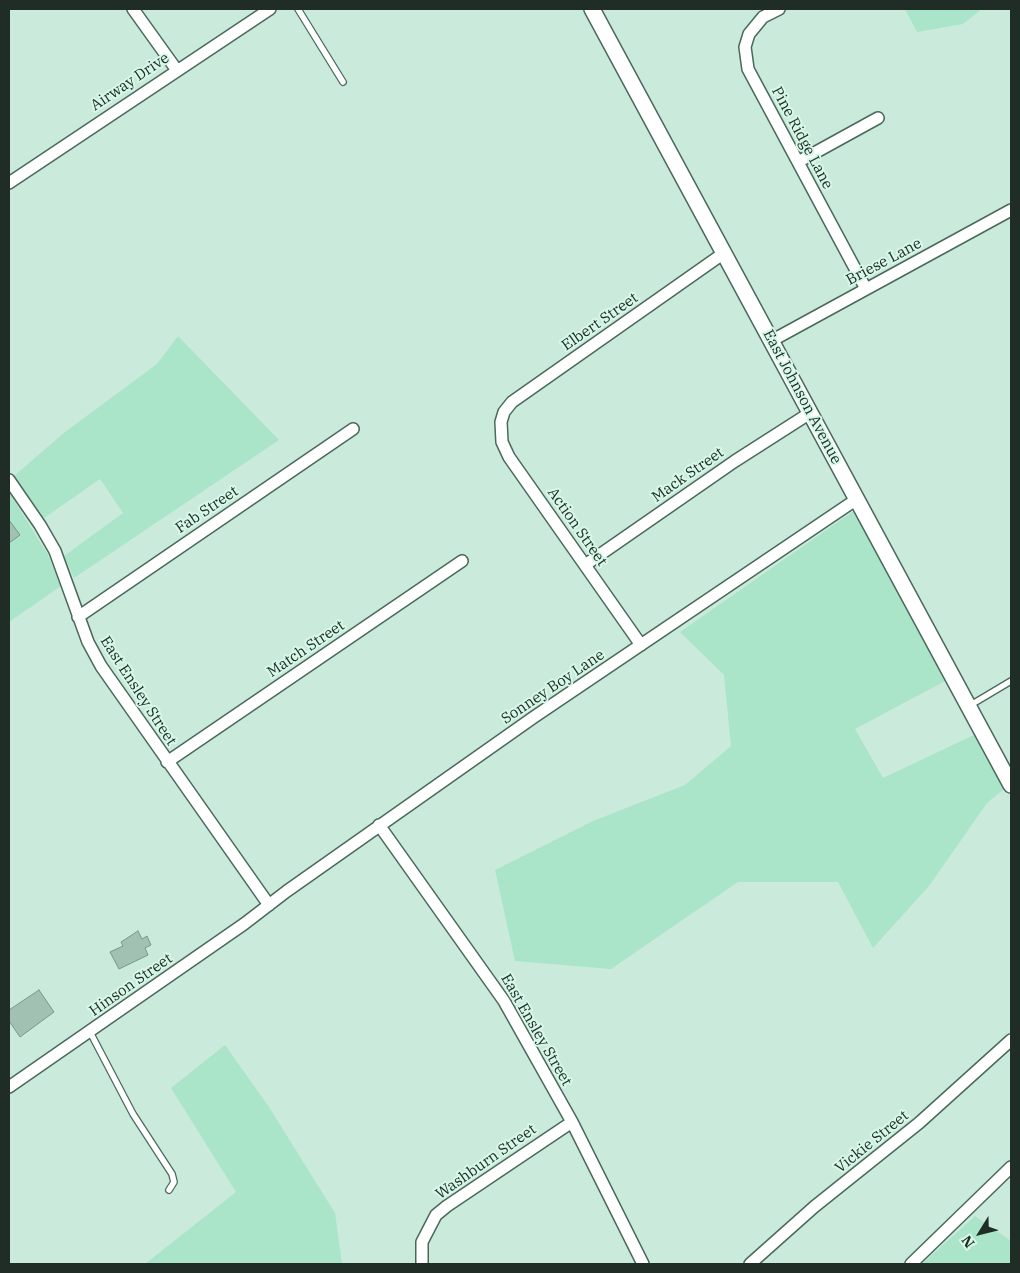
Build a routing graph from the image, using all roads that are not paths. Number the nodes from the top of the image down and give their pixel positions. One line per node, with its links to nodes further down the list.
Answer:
1 (133, 9): 6 (street)
2 (270, 9): 6 (street, Airway Drive)
3 (298, 9): 7 (lane)
4 (592, 9): 12 (main road, East Johnson Avenue)
5 (779, 9): 9 (street, Pine Ridge Lane)
6 (176, 70): 10 (street, Airway Drive)
7 (344, 82)
8 (878, 118): 9 (street)
9 (798, 162): 13 (street, Pine Ridge Lane)
10 (9, 182)
11 (1011, 210): 13 (street, Briese Lane)
12 (724, 253): 14 (main road, East Johnson Avenue); 16 (street, Elbert Street)
13 (866, 289): 14 (street, Briese Lane)
14 (772, 341): 15 (main road, East Johnson Avenue)
15 (810, 413): 19 (main road, East Johnson Avenue); 21 (street, Mack Street)
16 (501, 422): 21 (street, Action Street)
17 (353, 429): 22 (street, Fab Street)
18 (9, 480): 22 (street, East Ensley Street)
19 (857, 499): 23 (street, Sonney Boy Lane); 25 (main road, East Johnson Avenue)
20 (462, 561): 26 (street, Match Street)
21 (585, 564): 23 (street, Action Street)
22 (78, 617): 26 (street, East Ensley Street)
23 (641, 645): 28 (street, Sonney Boy Lane)
24 (1011, 681): 25 (lane)
25 (969, 706): 27 (main road, East Johnson Avenue)
26 (167, 762): 29 (street, East Ensley Street)
27 (1011, 785)
28 (379, 825): 29 (street, Sonney Boy Lane); 33 (street, East Ensley Street)
29 (269, 905): 30 (street, Hinson Street)
30 (90, 1032): 32 (street, Hinson Street); 35 (lane)
31 (1011, 1040): 38 (street, Vickie Street)
32 (9, 1087)
33 (572, 1122): 36 (street, Washburn Street); 37 (street, East Ensley Street)
34 (1011, 1167): 39 (street)
35 (169, 1190)
36 (422, 1264)
37 (643, 1264)
38 (750, 1264)
39 (911, 1264)

